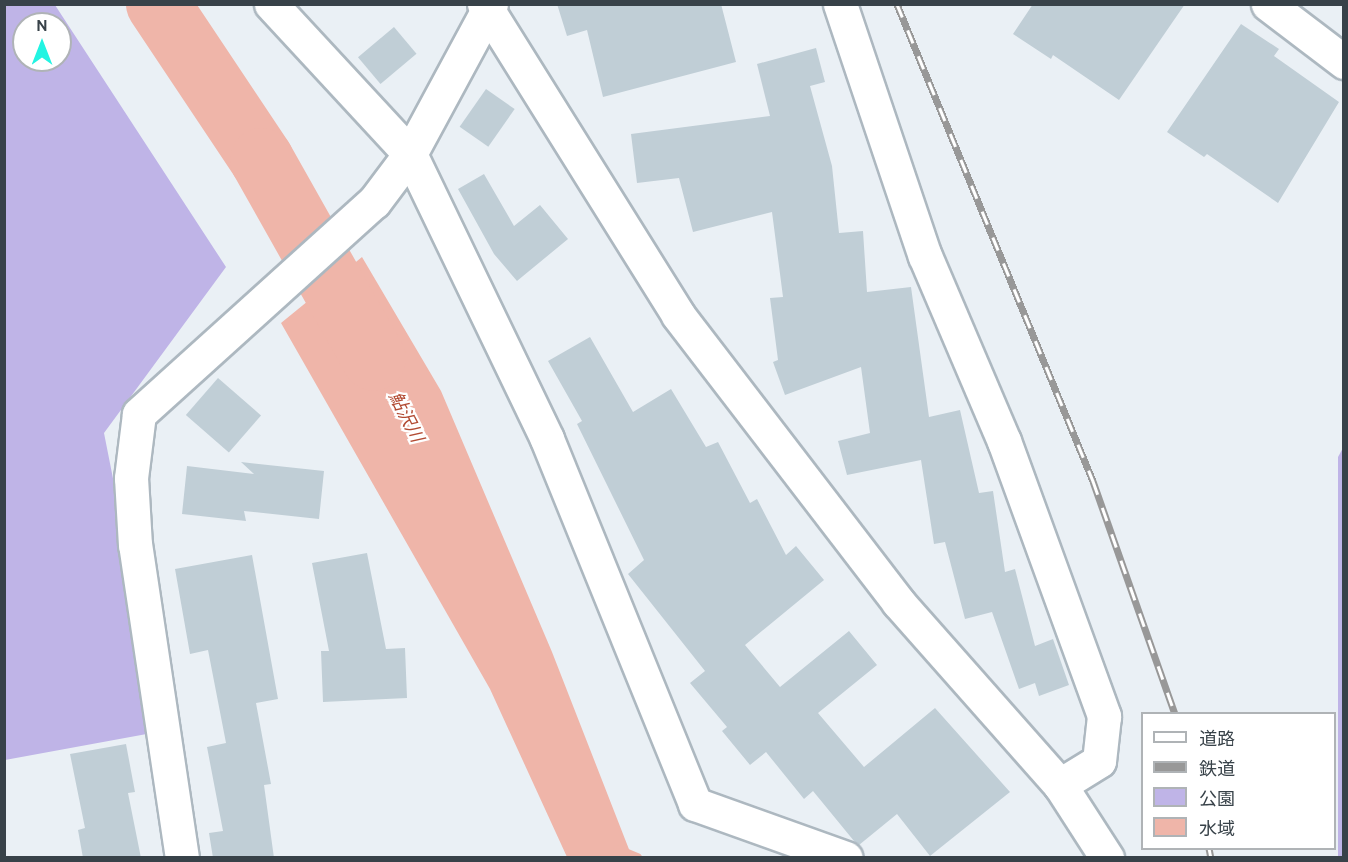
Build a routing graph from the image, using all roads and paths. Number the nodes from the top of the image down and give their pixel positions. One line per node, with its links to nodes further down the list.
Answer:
1 (271, 4): 6 (street)
2 (840, 4): 7 (street)
3 (1268, 4): 5 (street)
4 (487, 7): 6 (street); 7 (street)
5 (1344, 62)
6 (410, 154): 8 (street); 9 (street)
7 (1060, 785): 10 (street)
8 (182, 858)
9 (846, 858)
10 (1107, 858)

